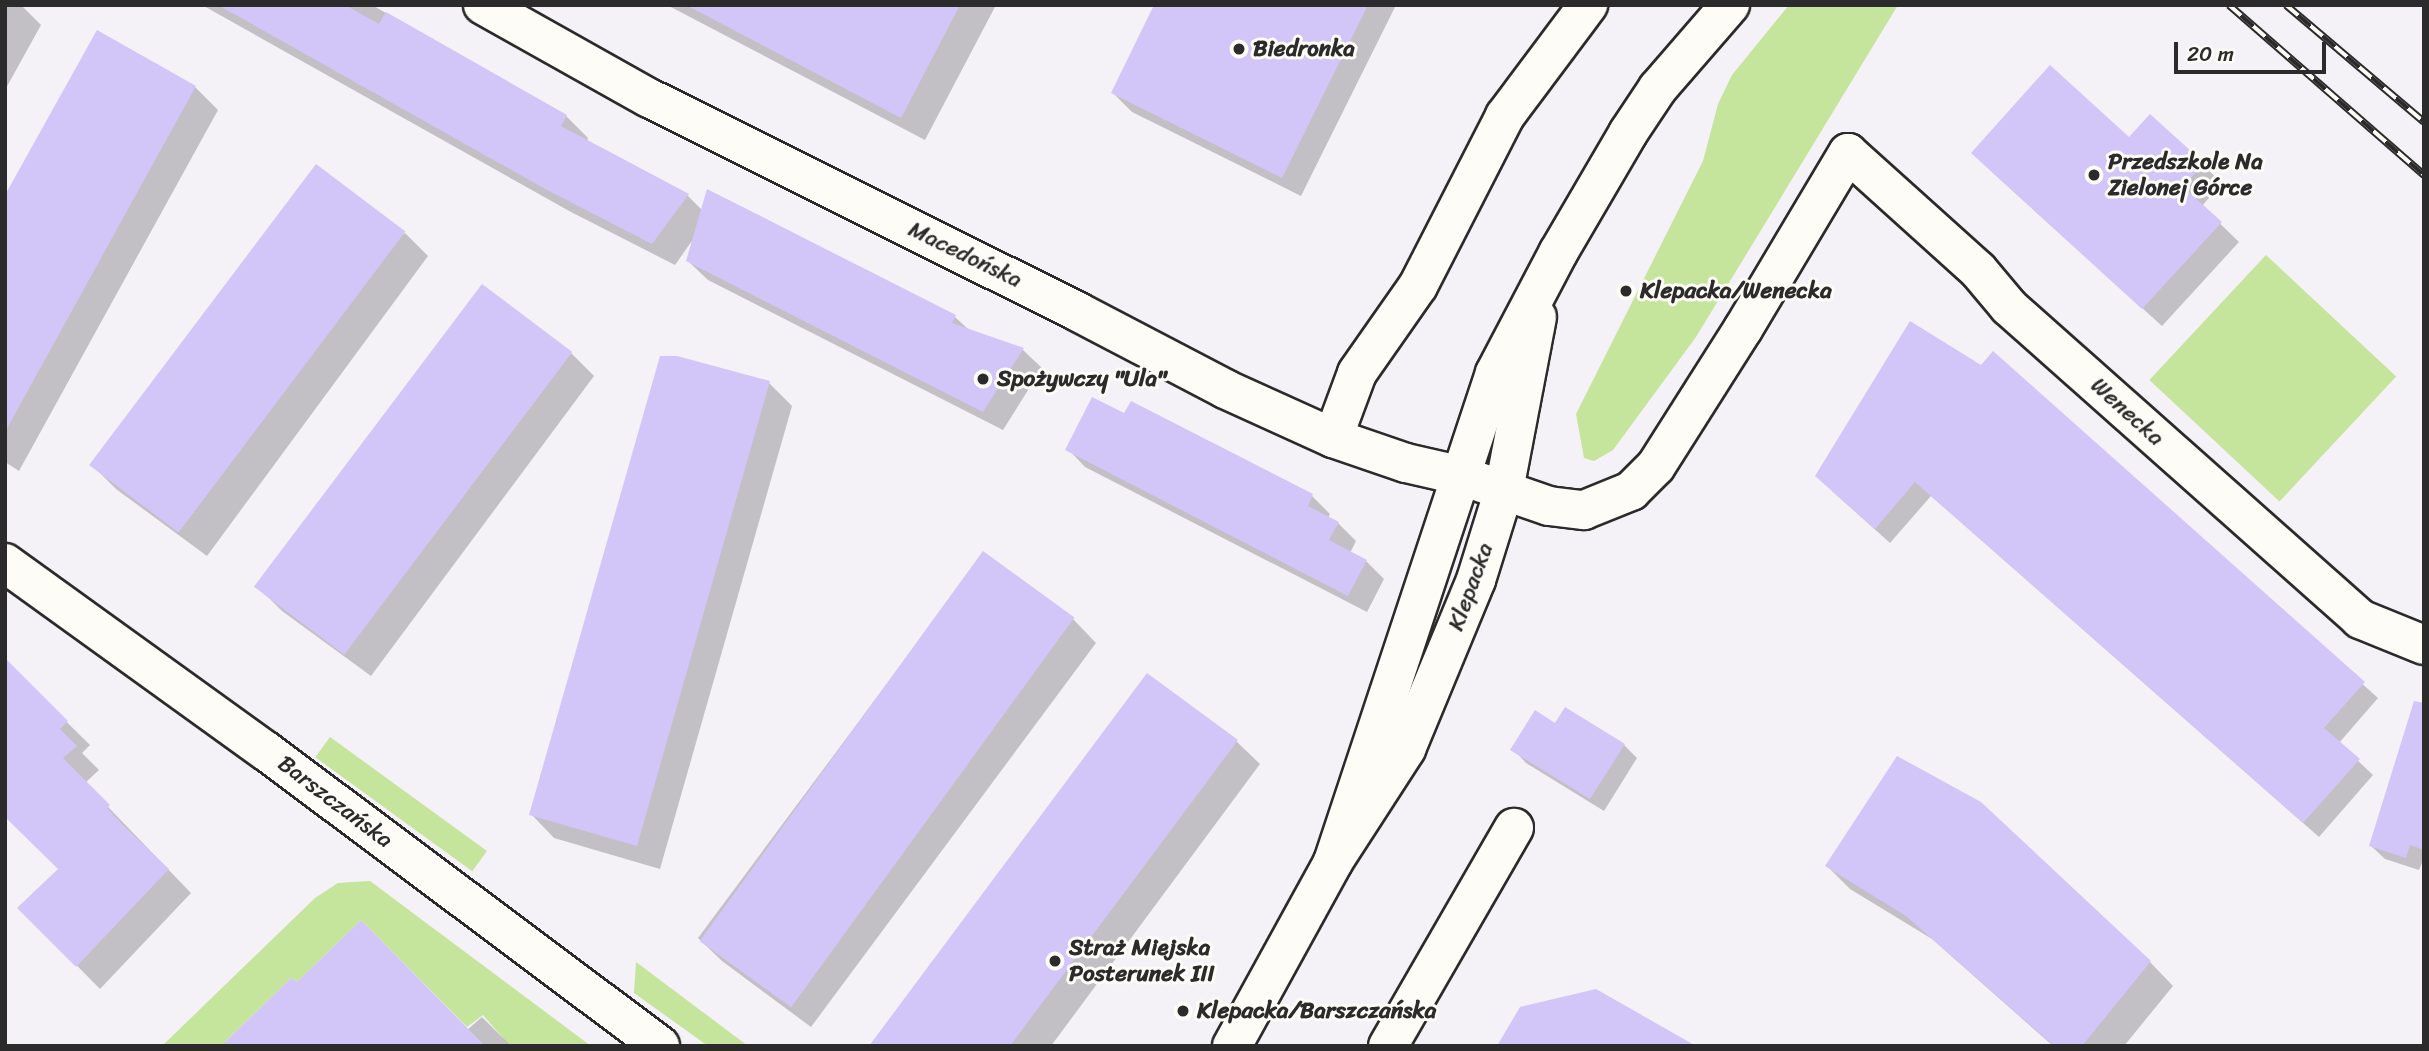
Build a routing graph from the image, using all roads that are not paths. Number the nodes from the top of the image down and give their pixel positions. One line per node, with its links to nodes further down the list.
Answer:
1 (483, 5): 6 (street, Macedońska)
2 (1588, 5): 6 (street)
3 (1730, 5): 5 (street, Klepacka)
4 (1848, 153): 8 (street, Macedońska); 10 (street, Wenecka)
5 (1543, 288): 7 (street, Klepacka); 8 (street, Klepacka)
6 (1333, 438): 7 (street, Macedońska)
7 (1459, 475): 8 (street, Macedońska); 12 (street, Klepacka)
8 (1504, 491): 12 (street, Klepacka)
9 (5, 563): 13 (street, Barszczańska)
10 (2424, 645)
11 (1514, 828): 15 (street)
12 (1333, 862): 14 (street, Klepacka)
13 (660, 1046)
14 (1232, 1046)
15 (1388, 1046)

